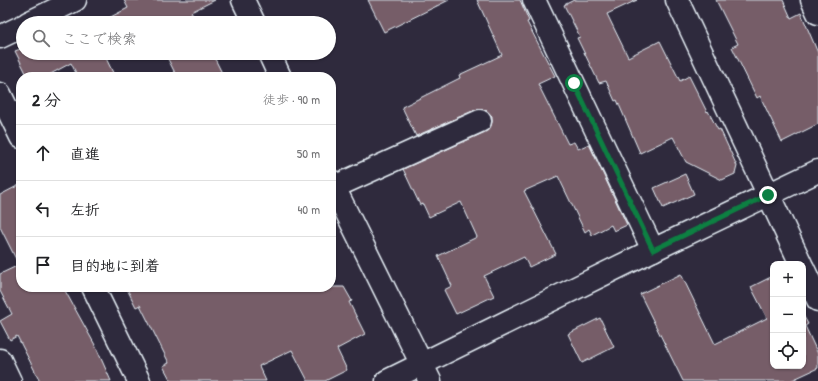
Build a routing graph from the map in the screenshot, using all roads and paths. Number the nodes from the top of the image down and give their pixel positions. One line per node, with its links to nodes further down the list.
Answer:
1 (75, 0): 7 (street)
2 (243, 0): 8 (street)
3 (534, 0): 20 (street)
4 (677, 0): 19 (street)
5 (812, 0): 6 (street)
6 (818, 13)
7 (42, 16)
8 (251, 16)
9 (16, 29): 10 (street)
10 (0, 37)
11 (272, 60): 12 (street)
12 (278, 72)
13 (0, 94): 15 (street)
14 (480, 121): 17 (street)
15 (16, 127)
16 (818, 171): 19 (street)
17 (336, 182)
18 (336, 192): 26 (street)
19 (768, 195): 20 (street); 21 (street)
20 (653, 250): 26 (street)
21 (800, 261)
22 (806, 274): 24 (street)
23 (95, 292): 28 (street)
24 (818, 300)
25 (0, 360): 27 (street)
26 (426, 372): 29 (street)
27 (10, 381)
28 (139, 381)
29 (387, 381)

